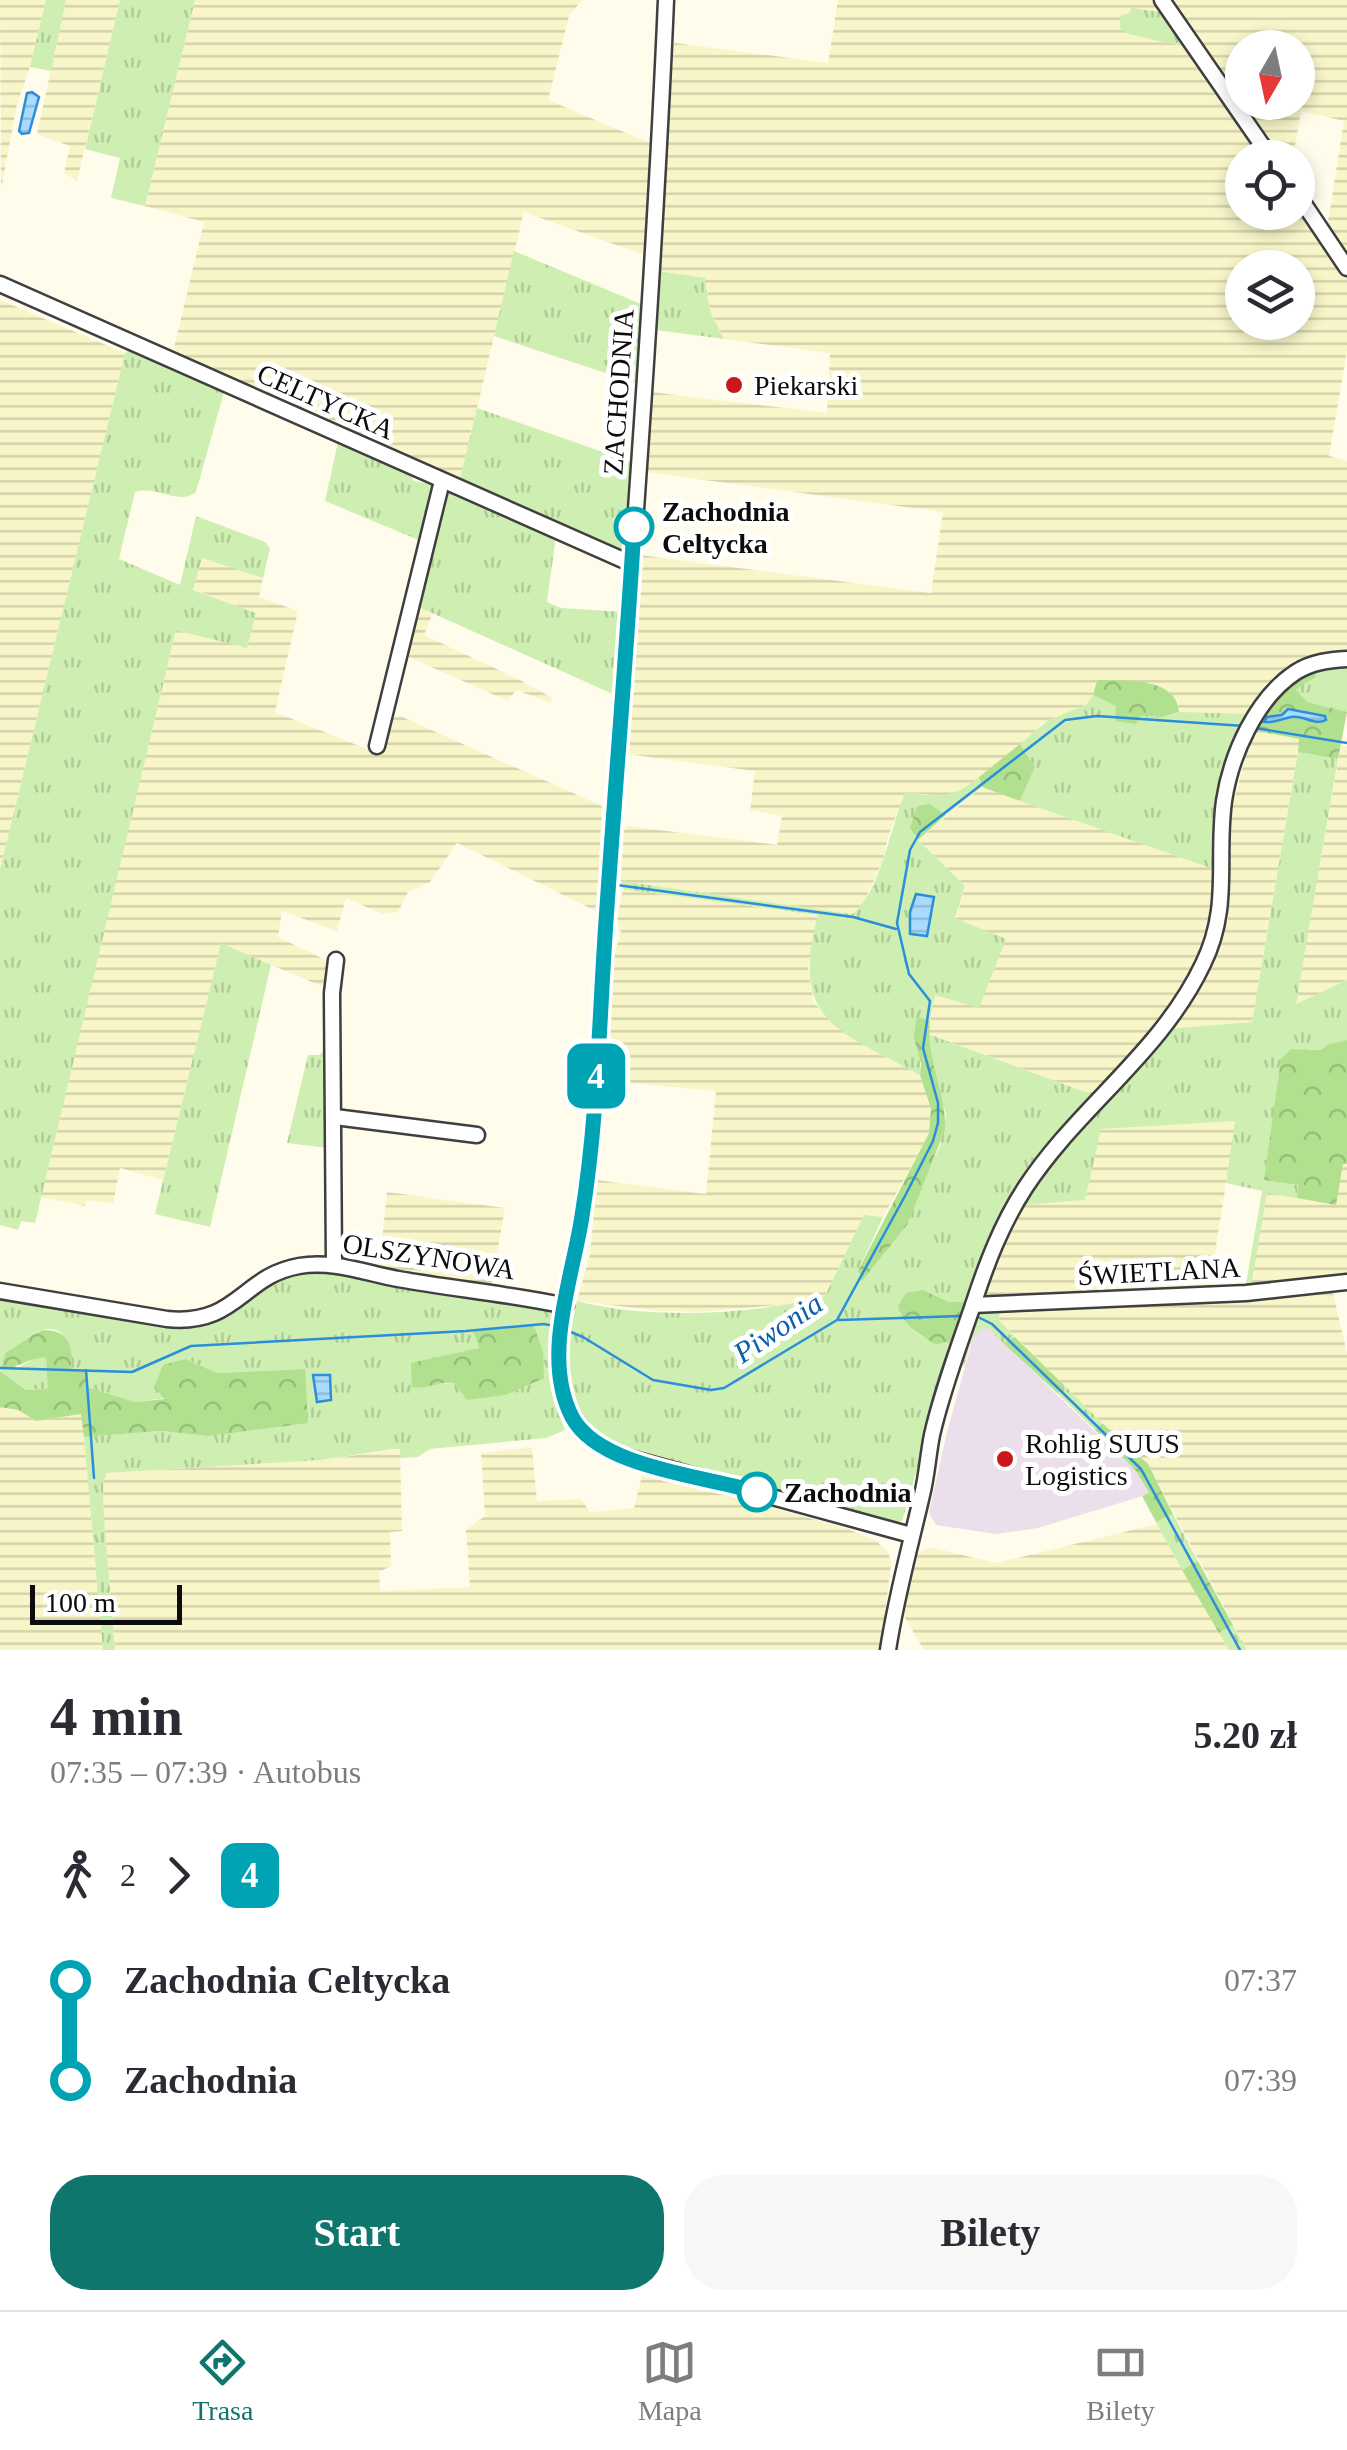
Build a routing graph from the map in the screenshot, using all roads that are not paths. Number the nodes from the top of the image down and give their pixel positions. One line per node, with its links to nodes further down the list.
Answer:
1 (666, 0): 8 (street, ZACHODNIA)
2 (1162, 0): 3 (street)
3 (1259, 140)
4 (1315, 220): 5 (street)
5 (1347, 268)
6 (0, 284): 7 (street, CELTYCKA)
7 (442, 480): 8 (street, CELTYCKA); 10 (street)
8 (632, 564): 18 (street, ZACHODNIA)
9 (1347, 658): 17 (street)
10 (377, 746)
11 (336, 960): 12 (street)
12 (334, 1117): 13 (street); 14 (street)
13 (476, 1135)
14 (334, 1265): 16 (street, OLSZYNOWA); 18 (street, OLSZYNOWA)
15 (1347, 1282): 17 (street, ŚWIETLANA)
16 (0, 1290)
17 (973, 1305): 19 (street)
18 (566, 1306): 19 (street, ZACHODNIA)
19 (911, 1534): 20 (street)
20 (888, 1650)

